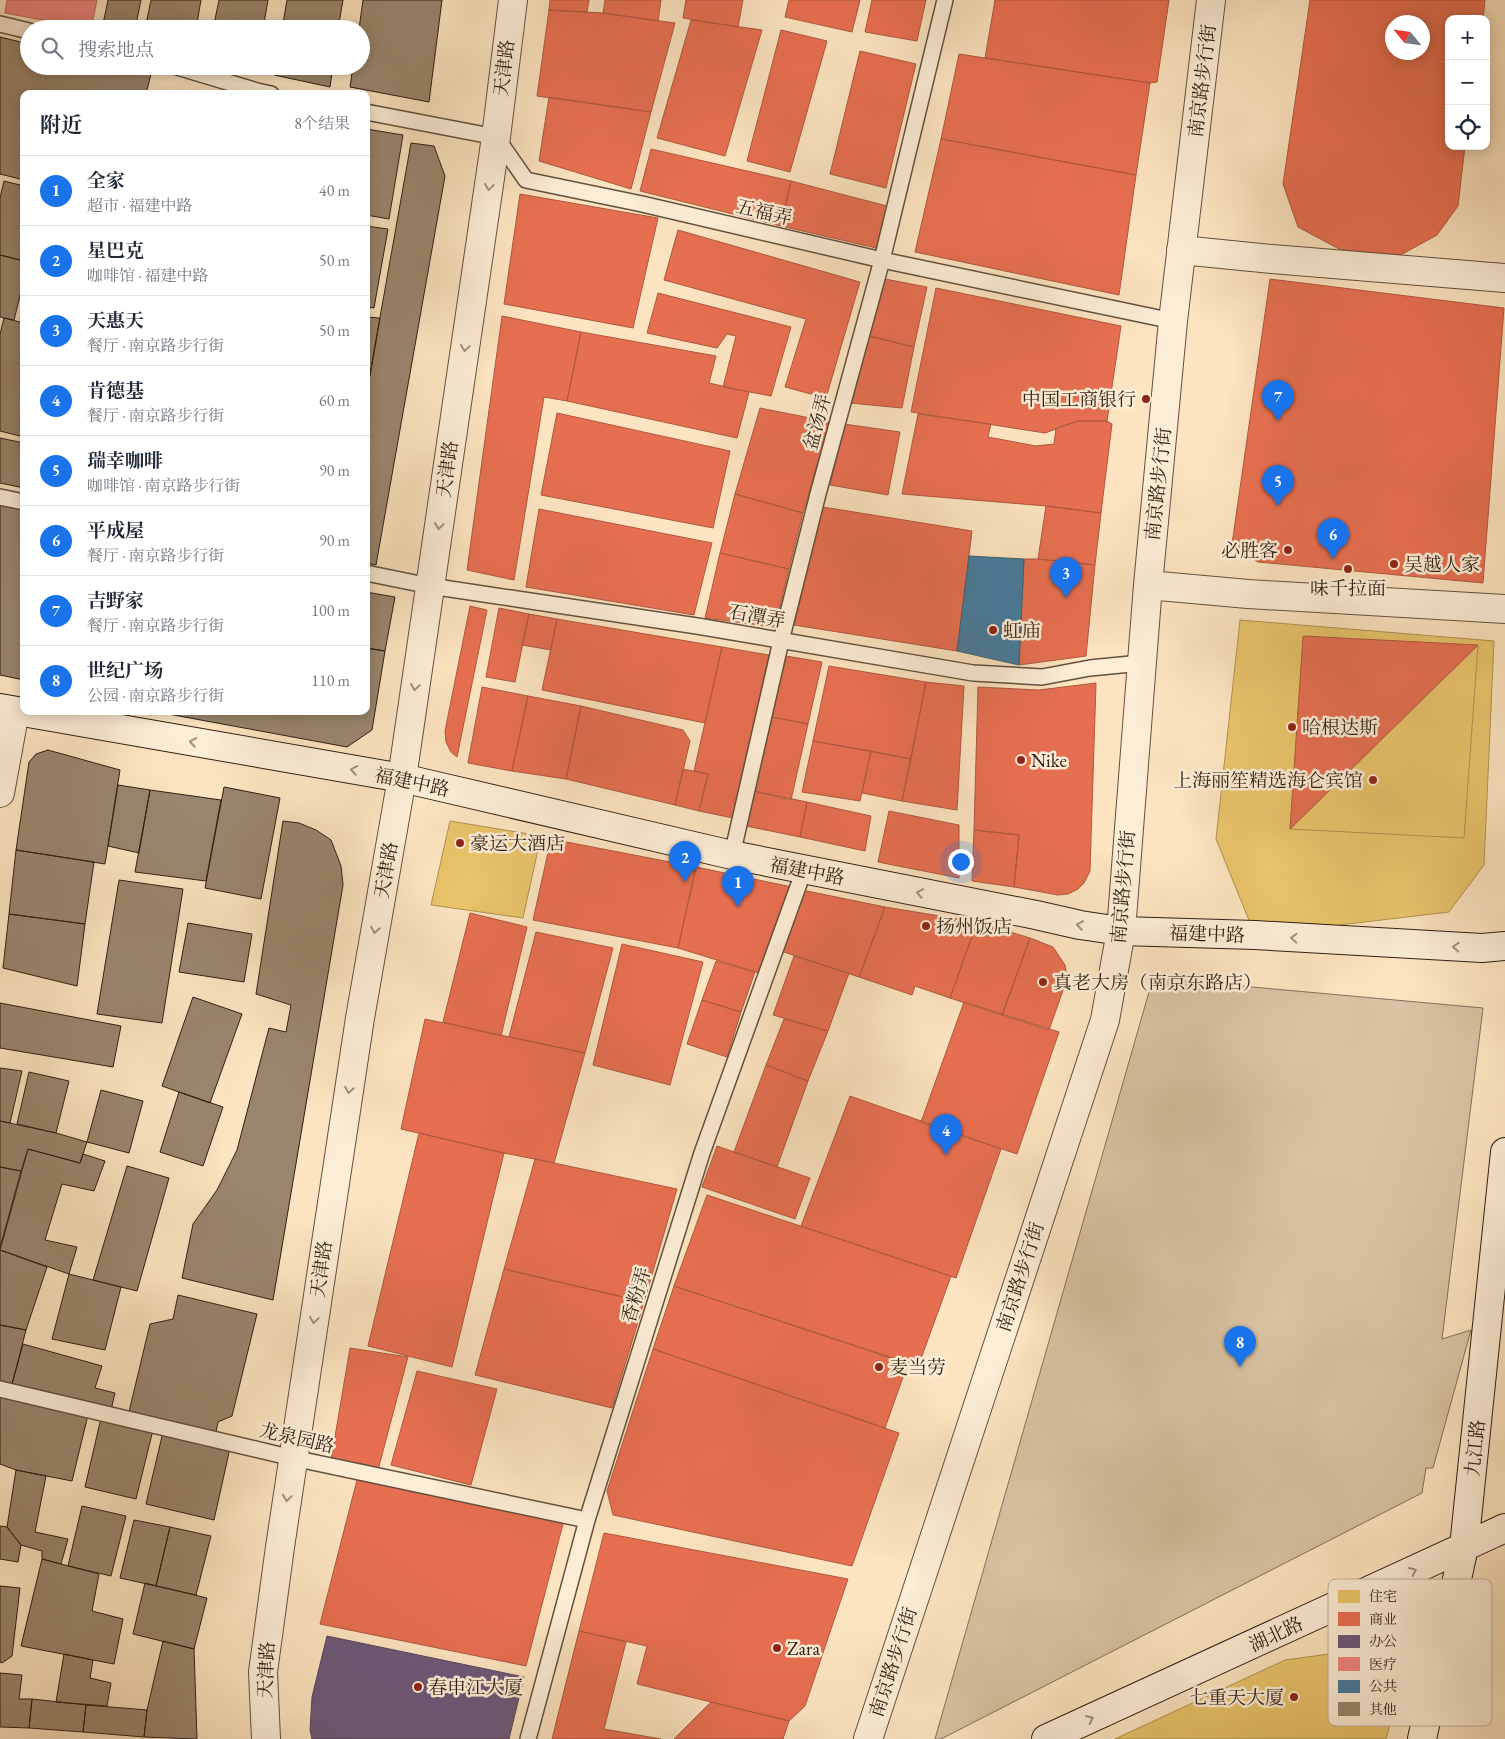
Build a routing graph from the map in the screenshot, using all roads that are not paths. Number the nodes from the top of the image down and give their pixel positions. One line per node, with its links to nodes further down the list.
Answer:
1 (513, 0): 9 (street, 天津路)
2 (946, 0): 11 (lane, 盆汤弄)
3 (1211, 0): 10 (street, 南京路步行街)
4 (0, 24): 5 (lane)
5 (20, 29)
6 (203, 75): 7 (lane)
7 (251, 90)
8 (370, 113): 9 (lane)
9 (496, 137): 11 (lane, 五福弄); 18 (street, 天津路, one-way to 18)
10 (1181, 250): 12 (street); 13 (street, 南京路步行街)
11 (882, 260): 13 (lane, 五福弄); 20 (lane, 盆汤弄)
12 (1505, 278)
13 (1173, 322): 17 (street, 南京路步行街)
14 (0, 497): 15 (lane)
15 (20, 501)
16 (370, 574): 18 (lane, 石潭弄)
17 (1148, 585): 19 (street); 21 (street, 南京路步行街)
18 (430, 586): 20 (lane, 石潭弄); 25 (street, 天津路, one-way to 25)
19 (1505, 610)
20 (781, 641): 21 (lane, 石潭弄); 27 (lane, 盆汤弄)
21 (1141, 662): 29 (street, 南京路步行街)
22 (7, 710): 23 (street, 福建中路); 26 (street)
23 (20, 711)
24 (58, 715): 25 (street, 福建中路, one-way to 24)
25 (402, 778): 27 (street, 福建中路); 33 (street, 天津路, one-way to 33)
26 (0, 793)
27 (732, 855): 28 (street, 福建中路)
28 (804, 870): 29 (street, 福建中路, one-way to 28); 34 (lane, 香粉弄)
29 (1121, 931): 30 (street, 福建中路, one-way to 29); 43 (street, 南京路步行街)
30 (1505, 946)
31 (1505, 1152): 36 (street, 九江路)
32 (0, 1389): 33 (lane, 龙泉园路)
33 (293, 1458): 34 (lane, 龙泉园路); 41 (street, 天津路, one-way to 41)
34 (587, 1520): 42 (lane, 香粉弄)
35 (1505, 1528): 36 (street, 湖北路)
36 (1464, 1547): 37 (street, 湖北路, one-way to 36); 38 (street, 九江路)
37 (1394, 1579)
38 (1457, 1579)
39 (1328, 1609): 44 (street, 湖北路, one-way to 39)
40 (1425, 1726): 45 (street, 九江路)
41 (266, 1739)
42 (528, 1739)
43 (868, 1739)
44 (1046, 1739)
45 (1422, 1739)

